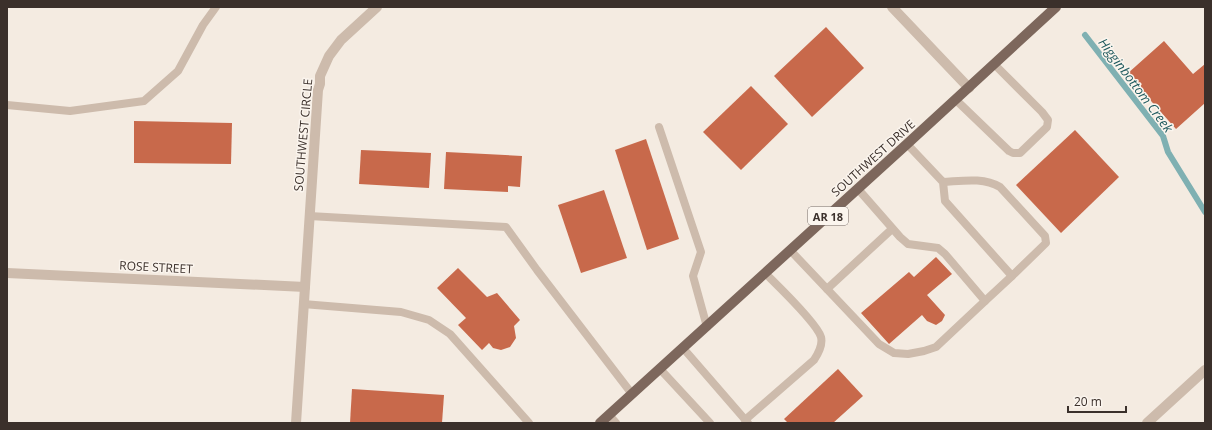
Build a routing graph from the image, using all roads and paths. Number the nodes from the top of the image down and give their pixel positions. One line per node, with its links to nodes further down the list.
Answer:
1 (216, 7): 8 (lane)
2 (377, 7): 13 (street, SOUTHWEST CIRCLE)
3 (892, 7): 6 (street)
4 (1056, 7): 5 (main road, SOUTHWEST DRIVE / AR 18)
5 (994, 64): 6 (main road, SOUTHWEST DRIVE / AR 18); 7 (lane)
6 (969, 88): 7 (main road, SOUTHWEST DRIVE / AR 18)
7 (956, 100): 10 (main road, SOUTHWEST DRIVE / AR 18)
8 (7, 105)
9 (659, 127): 23 (lane)
10 (907, 144): 11 (lane); 12 (main road, SOUTHWEST DRIVE / AR 18)
11 (943, 182): 18 (lane); 18 (lane)
12 (858, 189): 14 (lane); 15 (main road, SOUTHWEST DRIVE / AR 18)
13 (309, 216): 19 (street, SOUTHWEST CIRCLE); 27 (lane)
14 (892, 229): 20 (lane); 21 (lane)
15 (790, 250): 17 (main road, SOUTHWEST DRIVE / AR 18); 20 (lane)
16 (7, 273): 19 (street, ROSE STREET)
17 (765, 273): 23 (main road, SOUTHWEST DRIVE / AR 18); 29 (lane)
18 (1012, 276): 21 (lane)
19 (305, 287): 22 (street, SOUTHWEST CIRCLE)
20 (827, 289): 21 (lane)
21 (985, 301)
22 (304, 304): 30 (street, SOUTHWEST CIRCLE); 31 (lane)
23 (707, 327): 24 (main road, SOUTHWEST DRIVE / AR 18)
24 (684, 348): 25 (main road, SOUTHWEST DRIVE / AR 18); 29 (lane)
25 (660, 369): 27 (main road, SOUTHWEST DRIVE / AR 18); 34 (lane)
26 (1205, 370): 35 (street)
27 (632, 394): 28 (main road, SOUTHWEST DRIVE / AR 18)
28 (609, 415): 32 (main road, SOUTHWEST DRIVE / AR 18); 33 (lane)
29 (746, 422)
30 (296, 423)
31 (529, 423)
32 (600, 423)
33 (616, 423)
34 (710, 423)
35 (1147, 423)

